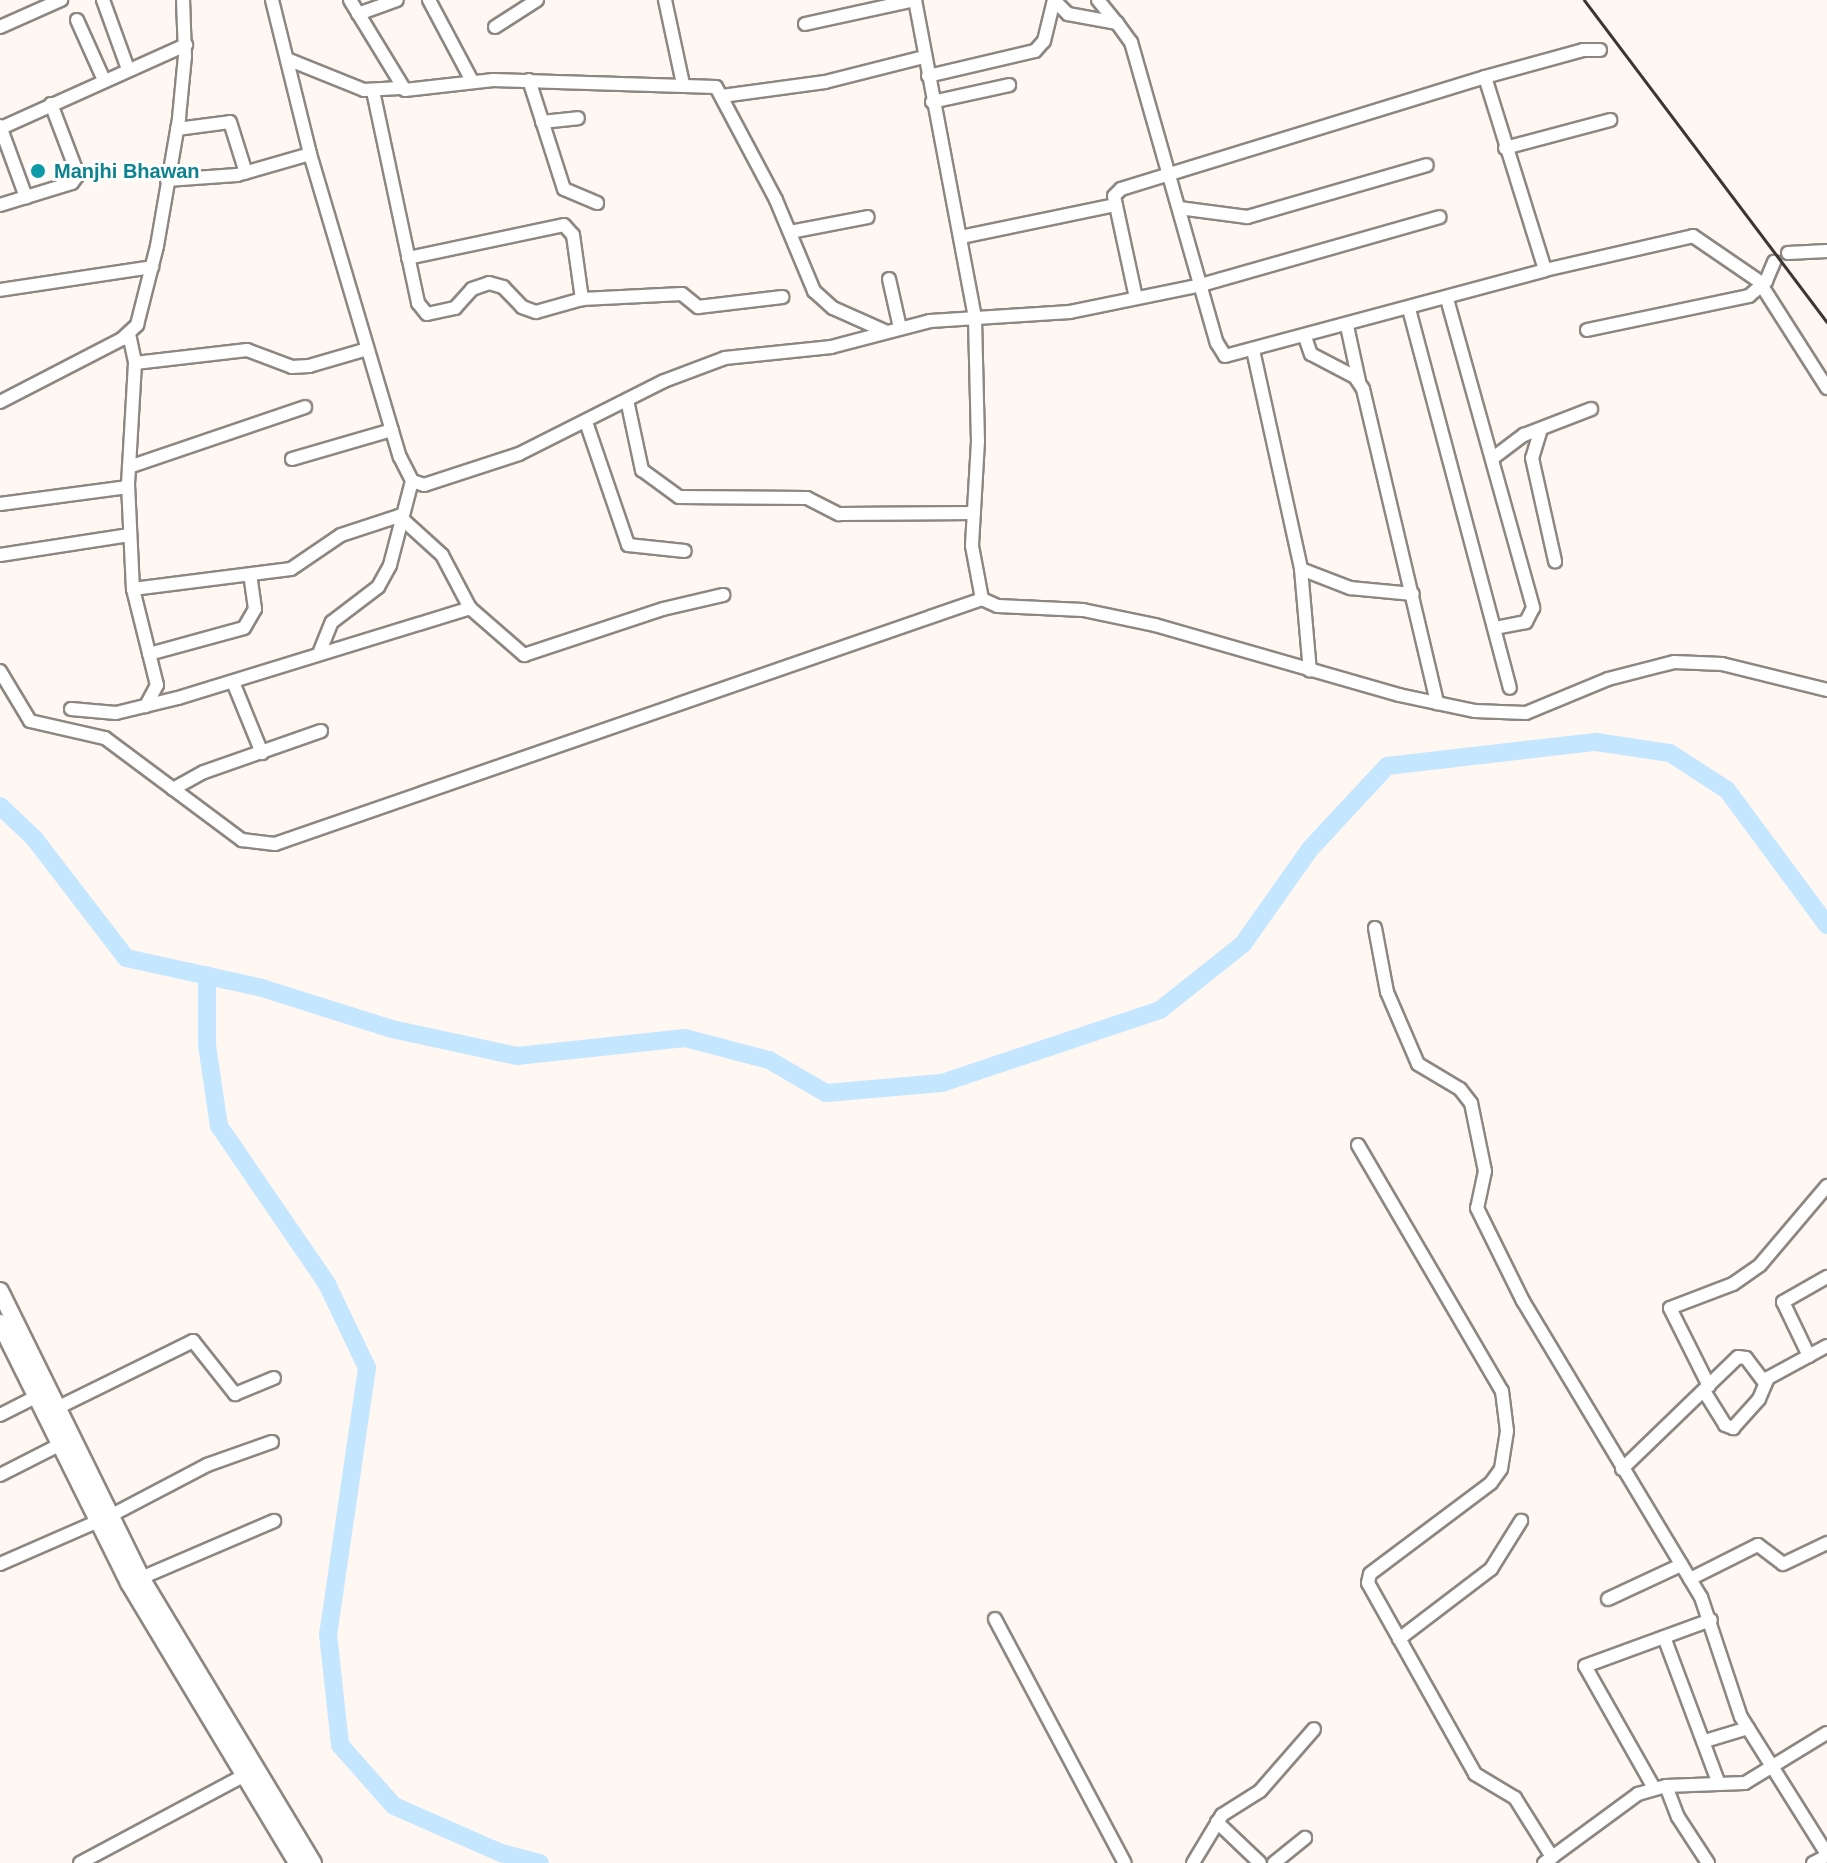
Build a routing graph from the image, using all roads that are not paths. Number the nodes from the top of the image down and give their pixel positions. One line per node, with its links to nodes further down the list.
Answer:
1 (61, 0): 17 (street)
2 (183, 0): 19 (street)
3 (272, 0): 22 (street)
4 (350, 0): 13 (street)
5 (397, 0): 13 (street)
6 (429, 0): 28 (street)
7 (537, 0): 18 (street)
8 (665, 0): 29 (street)
9 (915, 0): 16 (street); 21 (street)
10 (1054, 0): 15 (street); 24 (street)
11 (1098, 0): 15 (street)
12 (108, 1): 23 (street)
13 (358, 14): 31 (street)
14 (77, 20): 26 (street)
15 (1117, 23): 45 (street)
16 (805, 24)
17 (0, 27)
18 (495, 27)
19 (186, 45): 23 (street); 40 (street)
20 (1600, 50): 25 (street)
21 (924, 57): 24 (street); 33 (street)
22 (287, 59): 32 (street); 42 (street)
23 (128, 69): 26 (street)
24 (928, 76): 34 (street)
25 (1485, 77): 41 (street); 45 (street)
26 (104, 80): 35 (street)
27 (529, 80): 28 (street); 29 (street); 38 (street)
28 (472, 81): 31 (street)
29 (683, 84): 33 (street)
30 (1009, 85): 34 (street)
31 (400, 88): 32 (street)
32 (373, 91): 58 (street)
33 (722, 96): 54 (street)
34 (932, 102): 55 (street)
35 (51, 104): 39 (street); 47 (street)
36 (578, 118): 38 (street)
37 (1610, 120): 41 (street)
38 (542, 122): 48 (street)
39 (0, 127): 47 (street)
40 (177, 129): 44 (street); 46 (street)
41 (1505, 148): 61 (street)
42 (310, 154): 44 (street); 77 (street)
43 (1427, 165): 51 (street)
44 (246, 173): 46 (street)
45 (1169, 174): 50 (street); 51 (street)
46 (167, 180): 60 (street)
47 (26, 197): 49 (street)
48 (597, 203)
49 (0, 205)
50 (1116, 205): 55 (street); 67 (street)
51 (1179, 208): 63 (street)
52 (868, 217): 54 (street)
53 (1440, 217): 63 (street)
54 (790, 232): 73 (street)
55 (961, 237): 71 (street)
56 (1827, 251): 57 (street)
57 (1788, 253)
58 (408, 258): 68 (street); 68 (street)
59 (1774, 262): 64 (street)
60 (152, 267): 65 (street); 75 (street)
61 (1545, 270): 64 (street); 69 (street)
62 (889, 279): 73 (street)
63 (1201, 285): 67 (street); 78 (street)
64 (1762, 285): 74 (street); 81 (street)
65 (0, 290)
66 (782, 297): 68 (street)
67 (1136, 298): 71 (street)
68 (582, 299)
69 (1447, 299): 70 (street); 89 (street)
70 (1409, 309): 72 (street); 108 (street)
71 (975, 319): 73 (street); 95 (street)
72 (1347, 326): 76 (street); 80 (street)
73 (894, 330): 82 (street)
74 (1587, 330)
75 (129, 334): 79 (street); 83 (street)
76 (1305, 337): 78 (street); 80 (street)
77 (367, 349): 79 (street); 88 (street)
78 (1253, 350): 101 (street)
79 (135, 363): 91 (street)
80 (1359, 381): 104 (street)
81 (1827, 388)
82 (627, 400): 86 (street); 95 (street)
83 (0, 402)
84 (305, 407): 91 (street)
85 (1591, 409): 87 (street)
86 (586, 422): 92 (street); 98 (street)
87 (1541, 429): 89 (street); 100 (street)
88 (392, 430): 90 (street); 92 (street)
89 (1493, 458): 108 (street)
90 (292, 459)
91 (129, 467): 93 (street)
92 (412, 481): 96 (street)
93 (128, 487): 94 (street); 97 (street)
94 (0, 504)
95 (974, 513): 106 (street)
96 (399, 516): 102 (street); 107 (street); 109 (street)
97 (129, 535): 99 (street); 103 (street)
98 (685, 551)
99 (0, 555)
100 (1555, 561)
101 (1301, 569): 104 (street); 112 (street)
102 (250, 575): 103 (street); 110 (street)
103 (133, 589): 110 (street)
104 (1413, 594): 116 (street)
105 (723, 595): 107 (street)
106 (982, 599): 112 (street); 123 (street)
107 (470, 608): 109 (street)
108 (1496, 628): 114 (street)
109 (320, 651): 113 (street)
110 (149, 654): 117 (street)
111 (0, 671): 121 (street)
112 (1310, 671): 116 (street)
113 (233, 682): 117 (street); 122 (street)
114 (1510, 688)
115 (1827, 690): 116 (street)
116 (1437, 703)
117 (146, 706): 119 (street)
118 (71, 709): 119 (street)
119 (119, 713): 121 (street)
120 (321, 731): 122 (street)
121 (100, 736): 123 (street)
122 (262, 753): 123 (street)
123 (173, 789)
124 (1375, 928): 140 (street)
125 (1358, 1145): 154 (street)
126 (1827, 1186): 134 (street)
127 (1827, 1277): 131 (street)
128 (0, 1291): 136 (main road)
129 (0, 1323): 135 (main road)
130 (1827, 1346): 131 (street)
131 (1809, 1356): 133 (street)
132 (274, 1378): 136 (street)
133 (1764, 1382): 134 (street); 134 (street)
134 (1706, 1388): 140 (street)
135 (35, 1397): 137 (street); 139 (main road)
136 (55, 1409): 142 (main road)
137 (0, 1415)
138 (272, 1442): 142 (street)
139 (59, 1445): 141 (street); 142 (main road)
140 (1622, 1469): 147 (street)
141 (0, 1475)
142 (104, 1519): 146 (street); 148 (main road); 160 (main road)
143 (274, 1521): 148 (street)
144 (1521, 1521): 154 (street)
145 (1827, 1543): 149 (street)
146 (0, 1564)
147 (1681, 1565): 149 (street); 150 (street)
148 (141, 1578): 169 (main road)
149 (1690, 1579): 152 (street)
150 (1608, 1599)
151 (995, 1619): 170 (street)
152 (1711, 1620): 153 (street); 155 (street)
153 (1664, 1637): 158 (street); 162 (street)
154 (1399, 1639): 166 (street)
155 (1748, 1728): 158 (street); 159 (street)
156 (1314, 1729): 163 (street)
157 (1827, 1733): 159 (street)
158 (1705, 1741): 161 (street)
159 (1773, 1769): 161 (street); 165 (street)
160 (243, 1776): 167 (street); 168 (main road)
161 (1719, 1784): 162 (street)
162 (1660, 1787): 166 (street); 174 (street)
163 (1217, 1822): 171 (street); 172 (street)
164 (1305, 1838): 173 (street)
165 (1827, 1855): 175 (street)
166 (1548, 1860)
167 (80, 1863)
168 (297, 1863)
169 (313, 1863)
170 (1125, 1863)
171 (1193, 1863)
172 (1260, 1863)
173 (1274, 1863)
174 (1708, 1863)
175 (1813, 1863)

